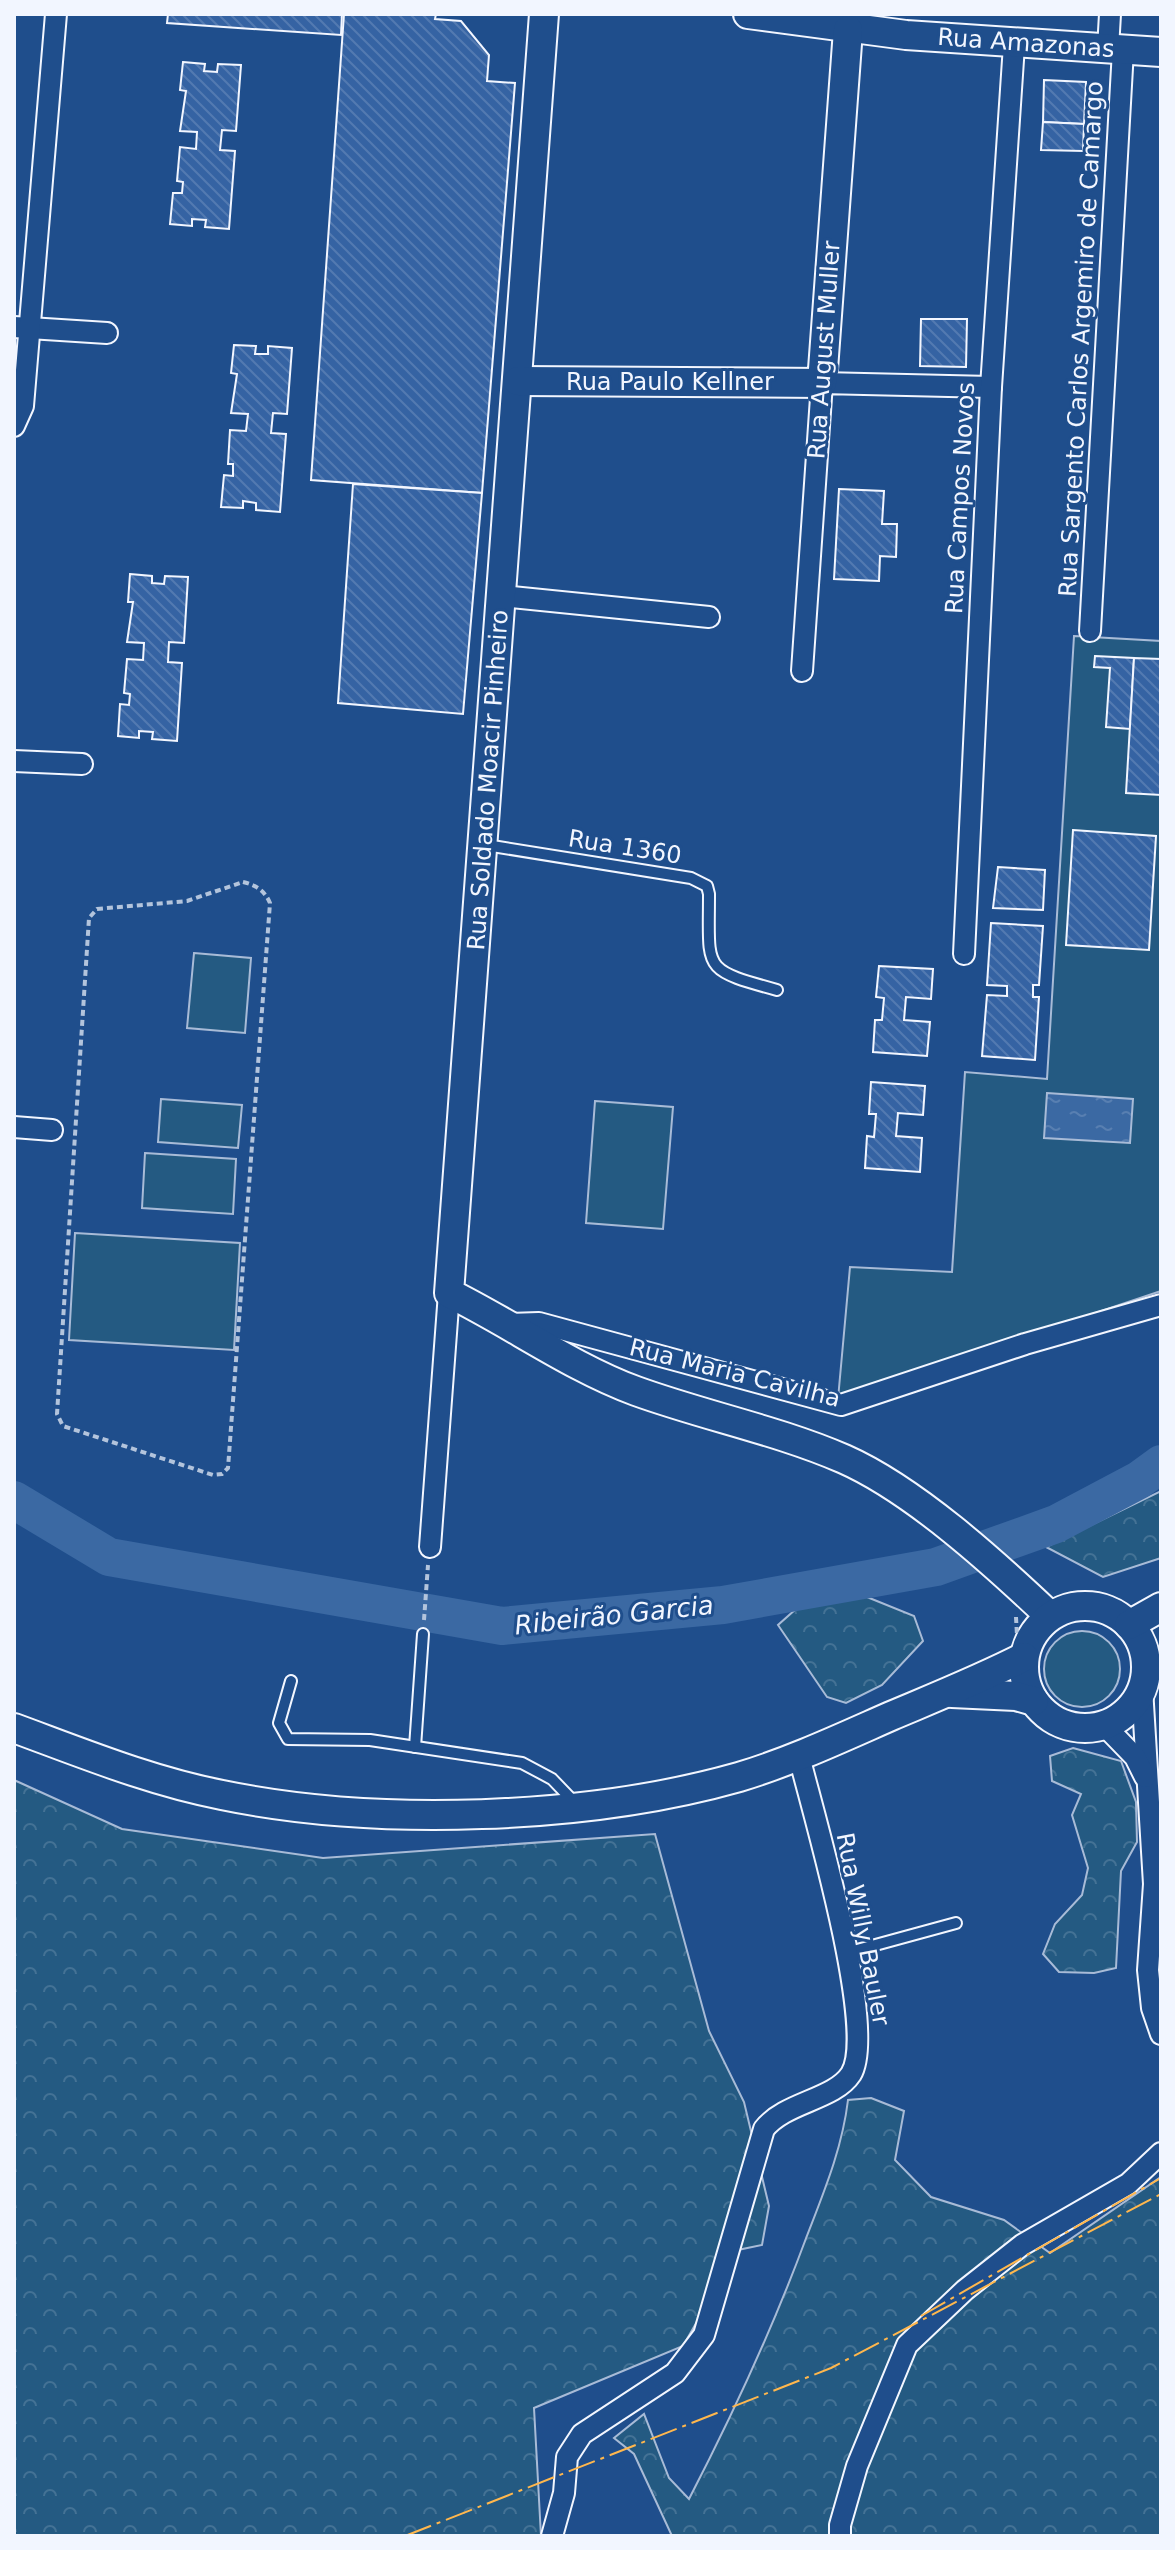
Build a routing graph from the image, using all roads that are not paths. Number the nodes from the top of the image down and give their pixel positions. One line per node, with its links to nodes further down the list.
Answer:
1 (56, 14): 9 (street)
2 (544, 14): 11 (street, Rua Soldado Moacir Pinheiro)
3 (1110, 14): 8 (street, Rua Sargento Carlos Argemiro de Camargo)
4 (761, 15): 5 (street, Rua Amazonas)
5 (808, 19): 6 (street, Rua Amazonas)
6 (848, 30): 7 (street, Rua Amazonas); 12 (street, Rua August Muller)
7 (1014, 45): 8 (street, Rua Amazonas); 13 (street, Rua Campos Novos)
8 (1140, 50): 17 (street, Rua Sargento Carlos Argemiro de Camargo)
9 (21, 327): 10 (street); 14 (street)
10 (107, 333)
11 (518, 381): 12 (street, Rua Paulo Kellner); 15 (street, Rua Soldado Moacir Pinheiro)
12 (822, 383): 13 (street); 18 (street, Rua August Muller)
13 (991, 387): 22 (street, Rua Campos Novos)
14 (14, 426)
15 (502, 596): 16 (street); 21 (street, Rua Soldado Moacir Pinheiro)
16 (709, 617)
17 (1090, 631)
18 (802, 671)
19 (14, 761): 20 (street)
20 (82, 764)
21 (483, 844): 23 (lane, Rua 1360); 26 (street, Rua Soldado Moacir Pinheiro)
22 (964, 954)
23 (777, 990)
24 (14, 1127): 25 (street)
25 (52, 1130)
26 (449, 1293): 28 (street, Rua Maria Cavilha); 29 (street, Rua Soldado Moacir Pinheiro)
27 (1161, 1305): 28 (street, Rua Maria Cavilha)
28 (509, 1324): 31 (street)
29 (430, 1547)
30 (1161, 1607): 32 (street)
31 (1050, 1616): 32 (street); 34 (street)
32 (1129, 1625): 36 (street)
33 (423, 1634): 41 (lane)
34 (1024, 1657): 37 (street); 38 (street)
35 (291, 1681): 41 (lane)
36 (1142, 1688): 39 (street); 43 (street)
37 (943, 1693): 38 (street); 42 (street)
38 (1034, 1701): 39 (street)
39 (1104, 1725): 43 (street)
40 (14, 1728): 44 (street)
41 (415, 1747): 44 (lane)
42 (799, 1756): 44 (street); 46 (street, Rua Willy Bauler)
43 (1149, 1784): 47 (street)
44 (577, 1805)
45 (956, 1923): 46 (lane)
46 (846, 1953): 49 (street, Rua Willy Bauler)
47 (1161, 2034)
48 (1161, 2153): 50 (street)
49 (552, 2536)
50 (840, 2536)

